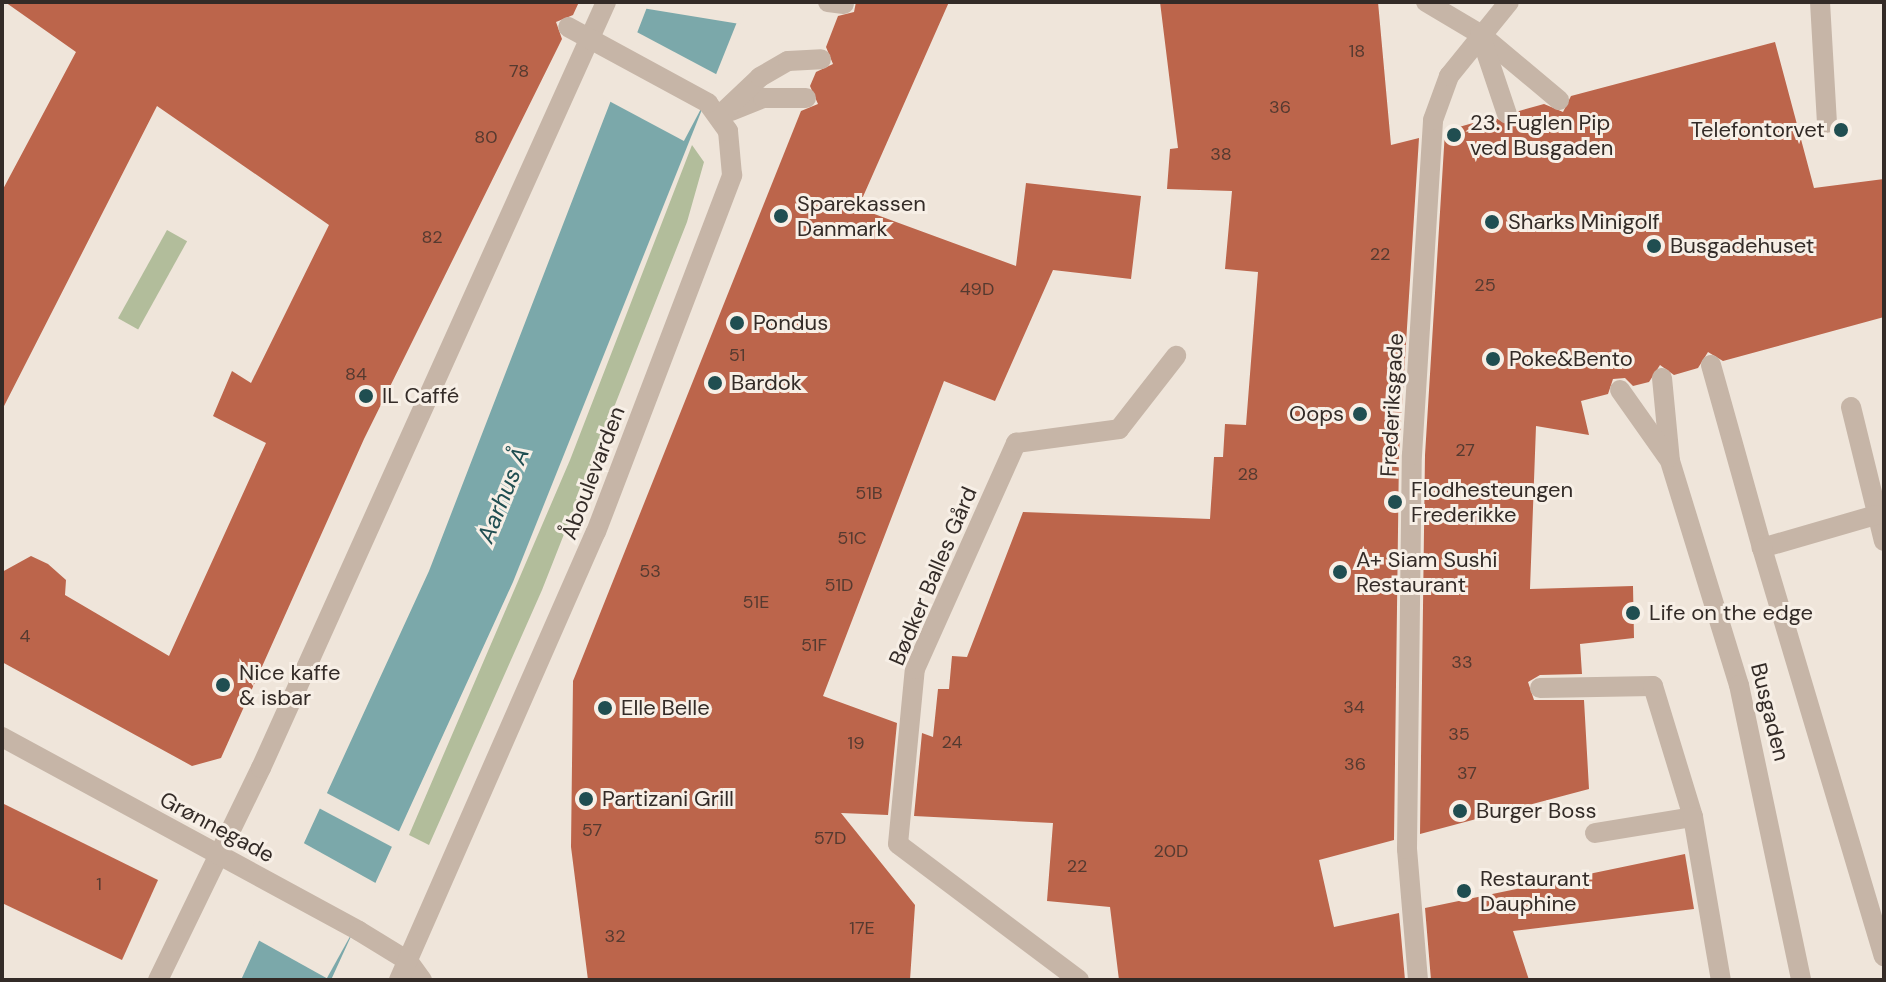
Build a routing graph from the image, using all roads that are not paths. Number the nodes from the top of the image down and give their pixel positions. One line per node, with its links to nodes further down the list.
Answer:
1 (606, 2): 7 (street)
2 (1426, 2): 6 (street)
3 (1509, 2): 6 (street, Frederiksgade)
4 (1820, 2): 13 (street)
5 (568, 27): 7 (street)
6 (1480, 34): 10 (street); 12 (street); 33 (street, Frederiksgade)
7 (590, 38): 11 (street); 27 (street)
8 (821, 59): 11 (street)
9 (806, 98): 11 (street)
10 (1559, 100)
11 (714, 109): 29 (street, Åboulevarden)
12 (1507, 114)
13 (1827, 123)
14 (1176, 356): 32 (street, Bødker Balles Gård)
15 (1711, 365): 22 (street)
16 (1662, 378): 19 (street, Busgaden)
17 (1620, 390): 19 (street, Busgaden)
18 (1851, 407): 20 (street)
19 (1670, 461): 35 (street, Busgaden)
20 (1876, 515): 21 (street); 22 (street)
21 (1884, 541)
22 (1762, 548): 28 (street)
23 (1540, 688): 25 (street)
24 (2, 737): 27 (street, Grønnegade)
25 (1693, 817): 26 (street); 34 (street)
26 (1595, 833)
27 (216, 855): 29 (street, Grønnegade); 30 (street)
28 (1884, 956)
29 (403, 971): 31 (street)
30 (158, 980)
31 (422, 980)
32 (1079, 980)
33 (1418, 980)
34 (1721, 980)
35 (1801, 980)

